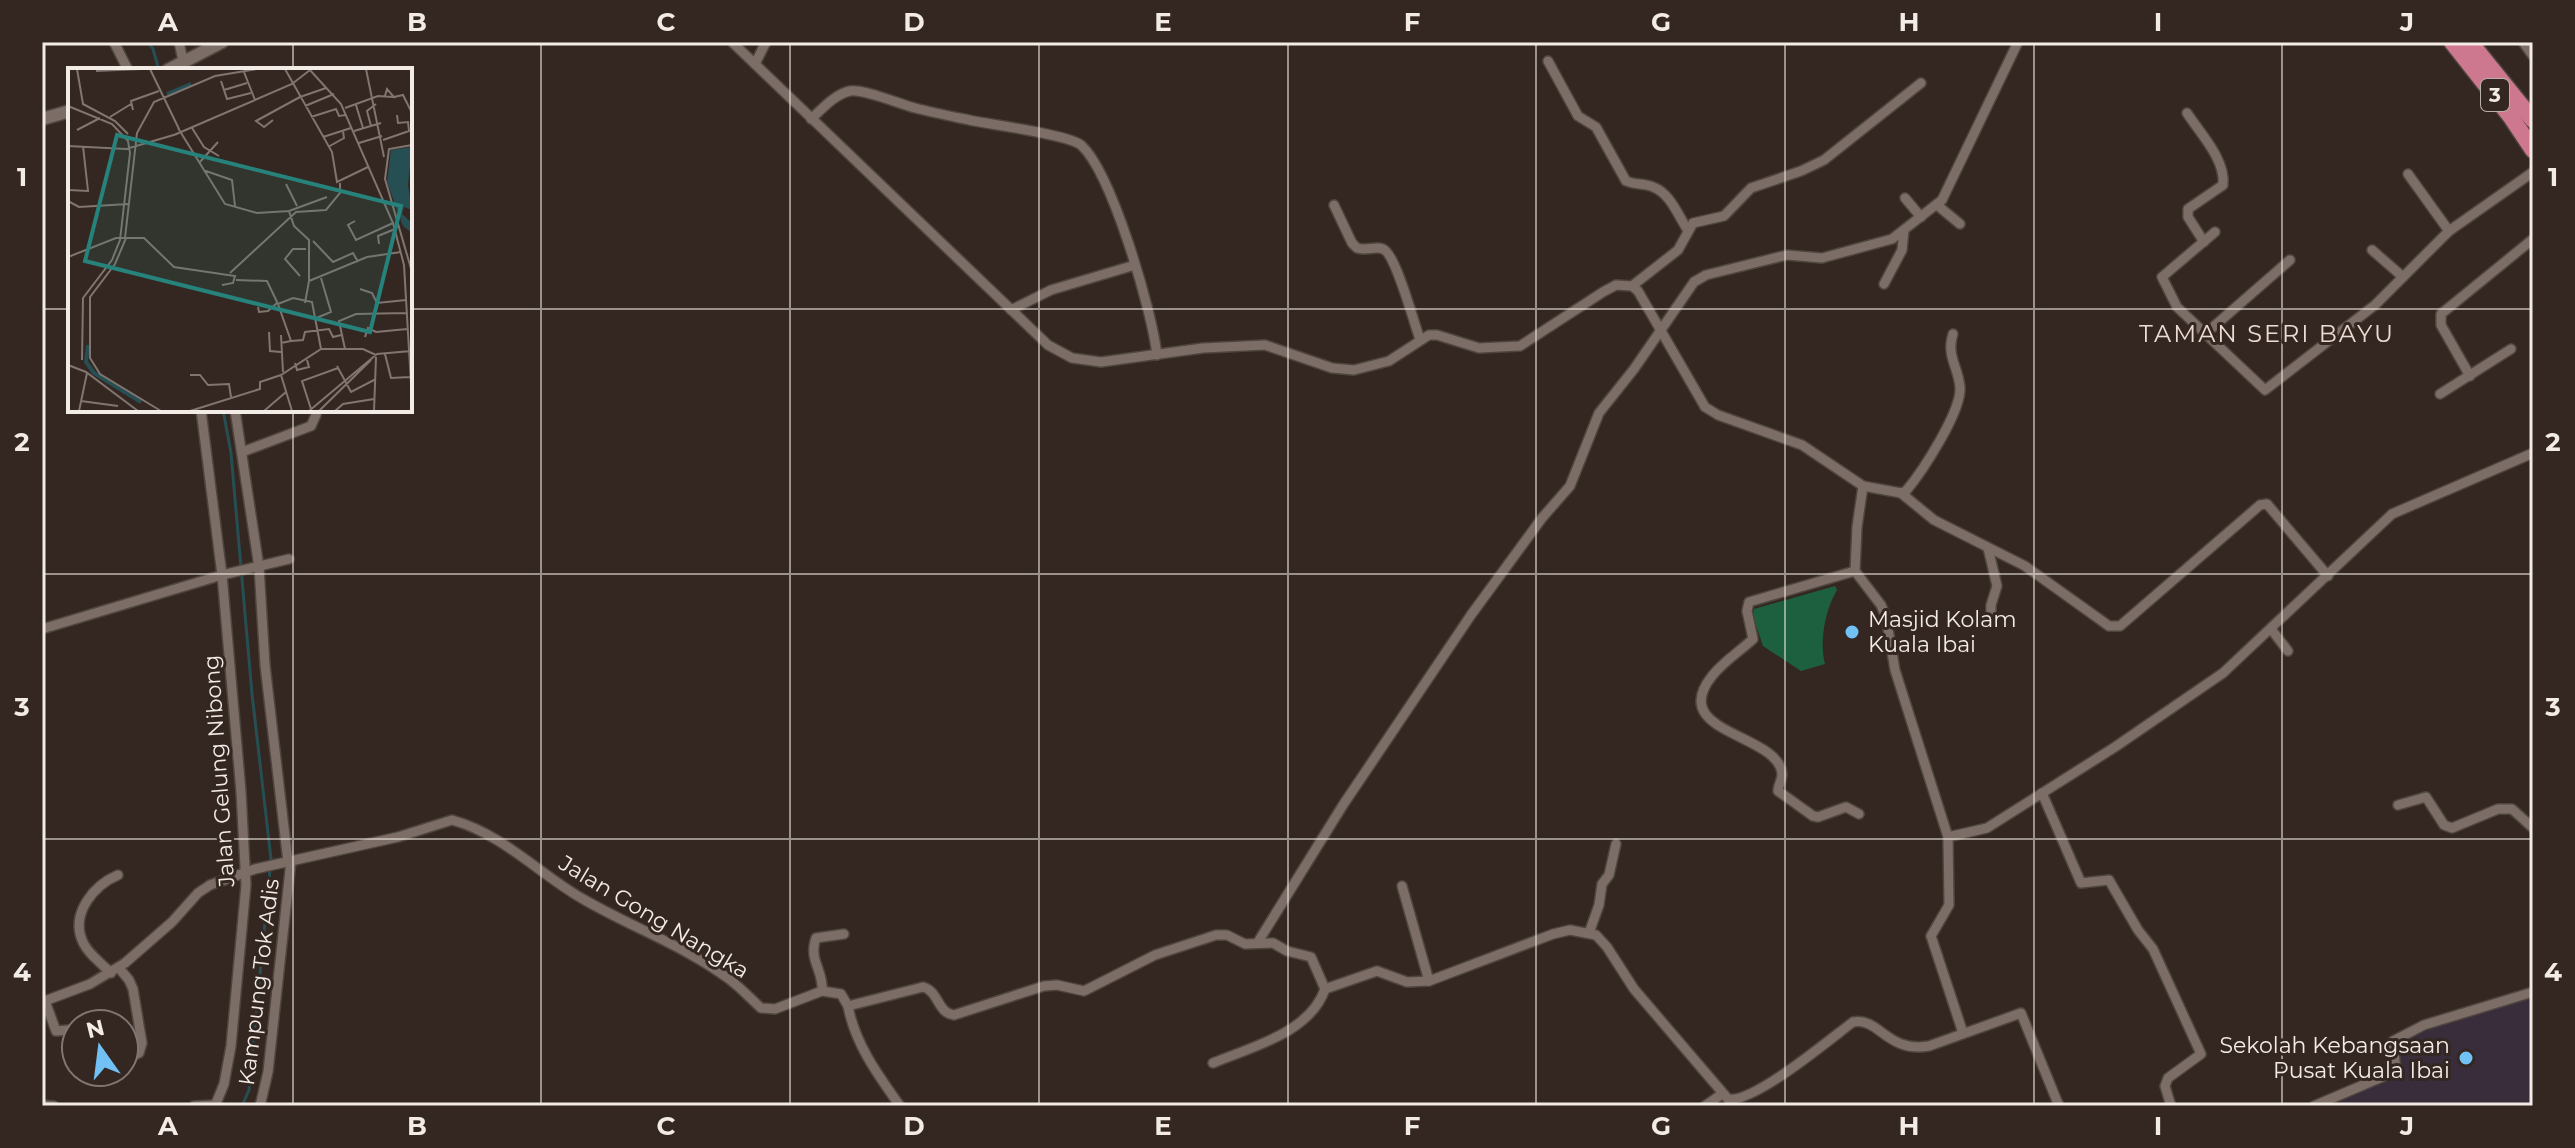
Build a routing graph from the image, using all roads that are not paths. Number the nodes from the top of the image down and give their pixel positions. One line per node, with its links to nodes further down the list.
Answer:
1 (114, 42): 14 (street)
2 (179, 42): 13 (street)
3 (222, 42): 13 (street)
4 (732, 42): 12 (street)
5 (766, 42): 12 (street)
6 (2018, 42): 26 (street)
7 (2452, 42): 21 (highway, 3)
8 (2470, 42): 20 (highway, 3)
9 (2523, 42): 10 (street)
10 (2533, 56)
11 (1548, 61): 29 (street)
12 (755, 64): 19 (street)
13 (178, 67)
14 (127, 68)
15 (1921, 83): 29 (street)
16 (68, 112): 18 (street)
17 (2187, 113): 34 (street)
18 (42, 119)
19 (811, 119): 37 (street); 41 (street)
20 (2533, 120)
21 (2533, 150)
22 (2533, 172): 31 (street)
23 (2408, 174): 31 (street)
24 (1905, 198): 27 (street)
25 (1334, 205): 45 (street)
26 (1937, 205): 27 (street); 28 (street)
27 (1921, 217): 30 (street)
28 (1960, 224)
29 (1687, 229): 40 (street)
30 (1904, 230): 39 (street); 42 (street)
31 (2449, 231): 38 (street)
32 (2215, 232): 34 (street)
33 (2533, 239): 48 (street)
34 (2204, 242): 44 (street)
35 (2372, 250): 38 (street)
36 (2290, 260): 44 (street)
37 (1135, 265): 41 (street); 47 (street)
38 (2403, 277): 44 (street)
39 (1884, 284)
40 (1632, 286): 42 (street); 45 (street)
41 (1011, 310): 47 (street)
42 (1660, 331): 55 (street); 79 (street)
43 (1953, 334): 56 (street)
44 (2204, 335)
45 (1420, 339): 47 (street)
46 (2511, 349): 48 (street)
47 (1157, 355)
48 (2470, 376): 49 (street)
49 (2440, 394)
50 (201, 412): 61 (street, Jalan Gelung Nibong)
51 (235, 412): 53 (street, Kampung Tok Adis)
52 (316, 415): 53 (street)
53 (242, 452): 59 (street, Kampung Tok Adis)
54 (2533, 453): 62 (street)
55 (1863, 486): 56 (street); 60 (street)
56 (1901, 493): 57 (street)
57 (1988, 548): 62 (street); 63 (street)
58 (289, 559): 59 (street)
59 (258, 568): 61 (street); 73 (street, Kampung Tok Adis)
60 (1855, 571): 69 (street); 71 (street)
61 (224, 574): 64 (street); 74 (street, Jalan Gelung Nibong)
62 (2328, 576): 65 (street)
63 (1991, 620)
64 (42, 629)
65 (2271, 629): 66 (street); 67 (street)
66 (2288, 651)
67 (2042, 793): 71 (street); 101 (street)
68 (2398, 805): 70 (street)
69 (1859, 814)
70 (2533, 828)
71 (1948, 837): 89 (street)
72 (1616, 844): 77 (street)
73 (287, 862): 74 (street); 83 (street, Jalan Gong Nangka); 97 (street, Kampung Tok Adis)
74 (250, 871): 80 (street); 96 (street, Jalan Gelung Nibong)
75 (118, 875): 80 (street)
76 (1402, 886): 81 (street)
77 (1589, 933): 81 (street); 91 (street)
78 (844, 934): 83 (street)
79 (1258, 942): 82 (street); 86 (street)
80 (115, 970): 85 (street); 87 (street)
81 (1429, 981): 82 (street)
82 (1330, 987): 90 (street)
83 (822, 991): 86 (street)
84 (2533, 992): 102 (street)
85 (43, 1001): 88 (street)
86 (848, 1006): 98 (street)
87 (136, 1008)
88 (60, 1031)
89 (1963, 1033): 92 (street); 100 (street)
90 (1213, 1063)
91 (1722, 1094): 92 (street); 99 (street)
92 (1734, 1103)
93 (42, 1105): 94 (street)
94 (54, 1106)
95 (194, 1106): 96 (street)
96 (215, 1106)
97 (260, 1106)
98 (900, 1106)
99 (1705, 1106)
100 (2059, 1106)
101 (2171, 1106)
102 (2314, 1106)

